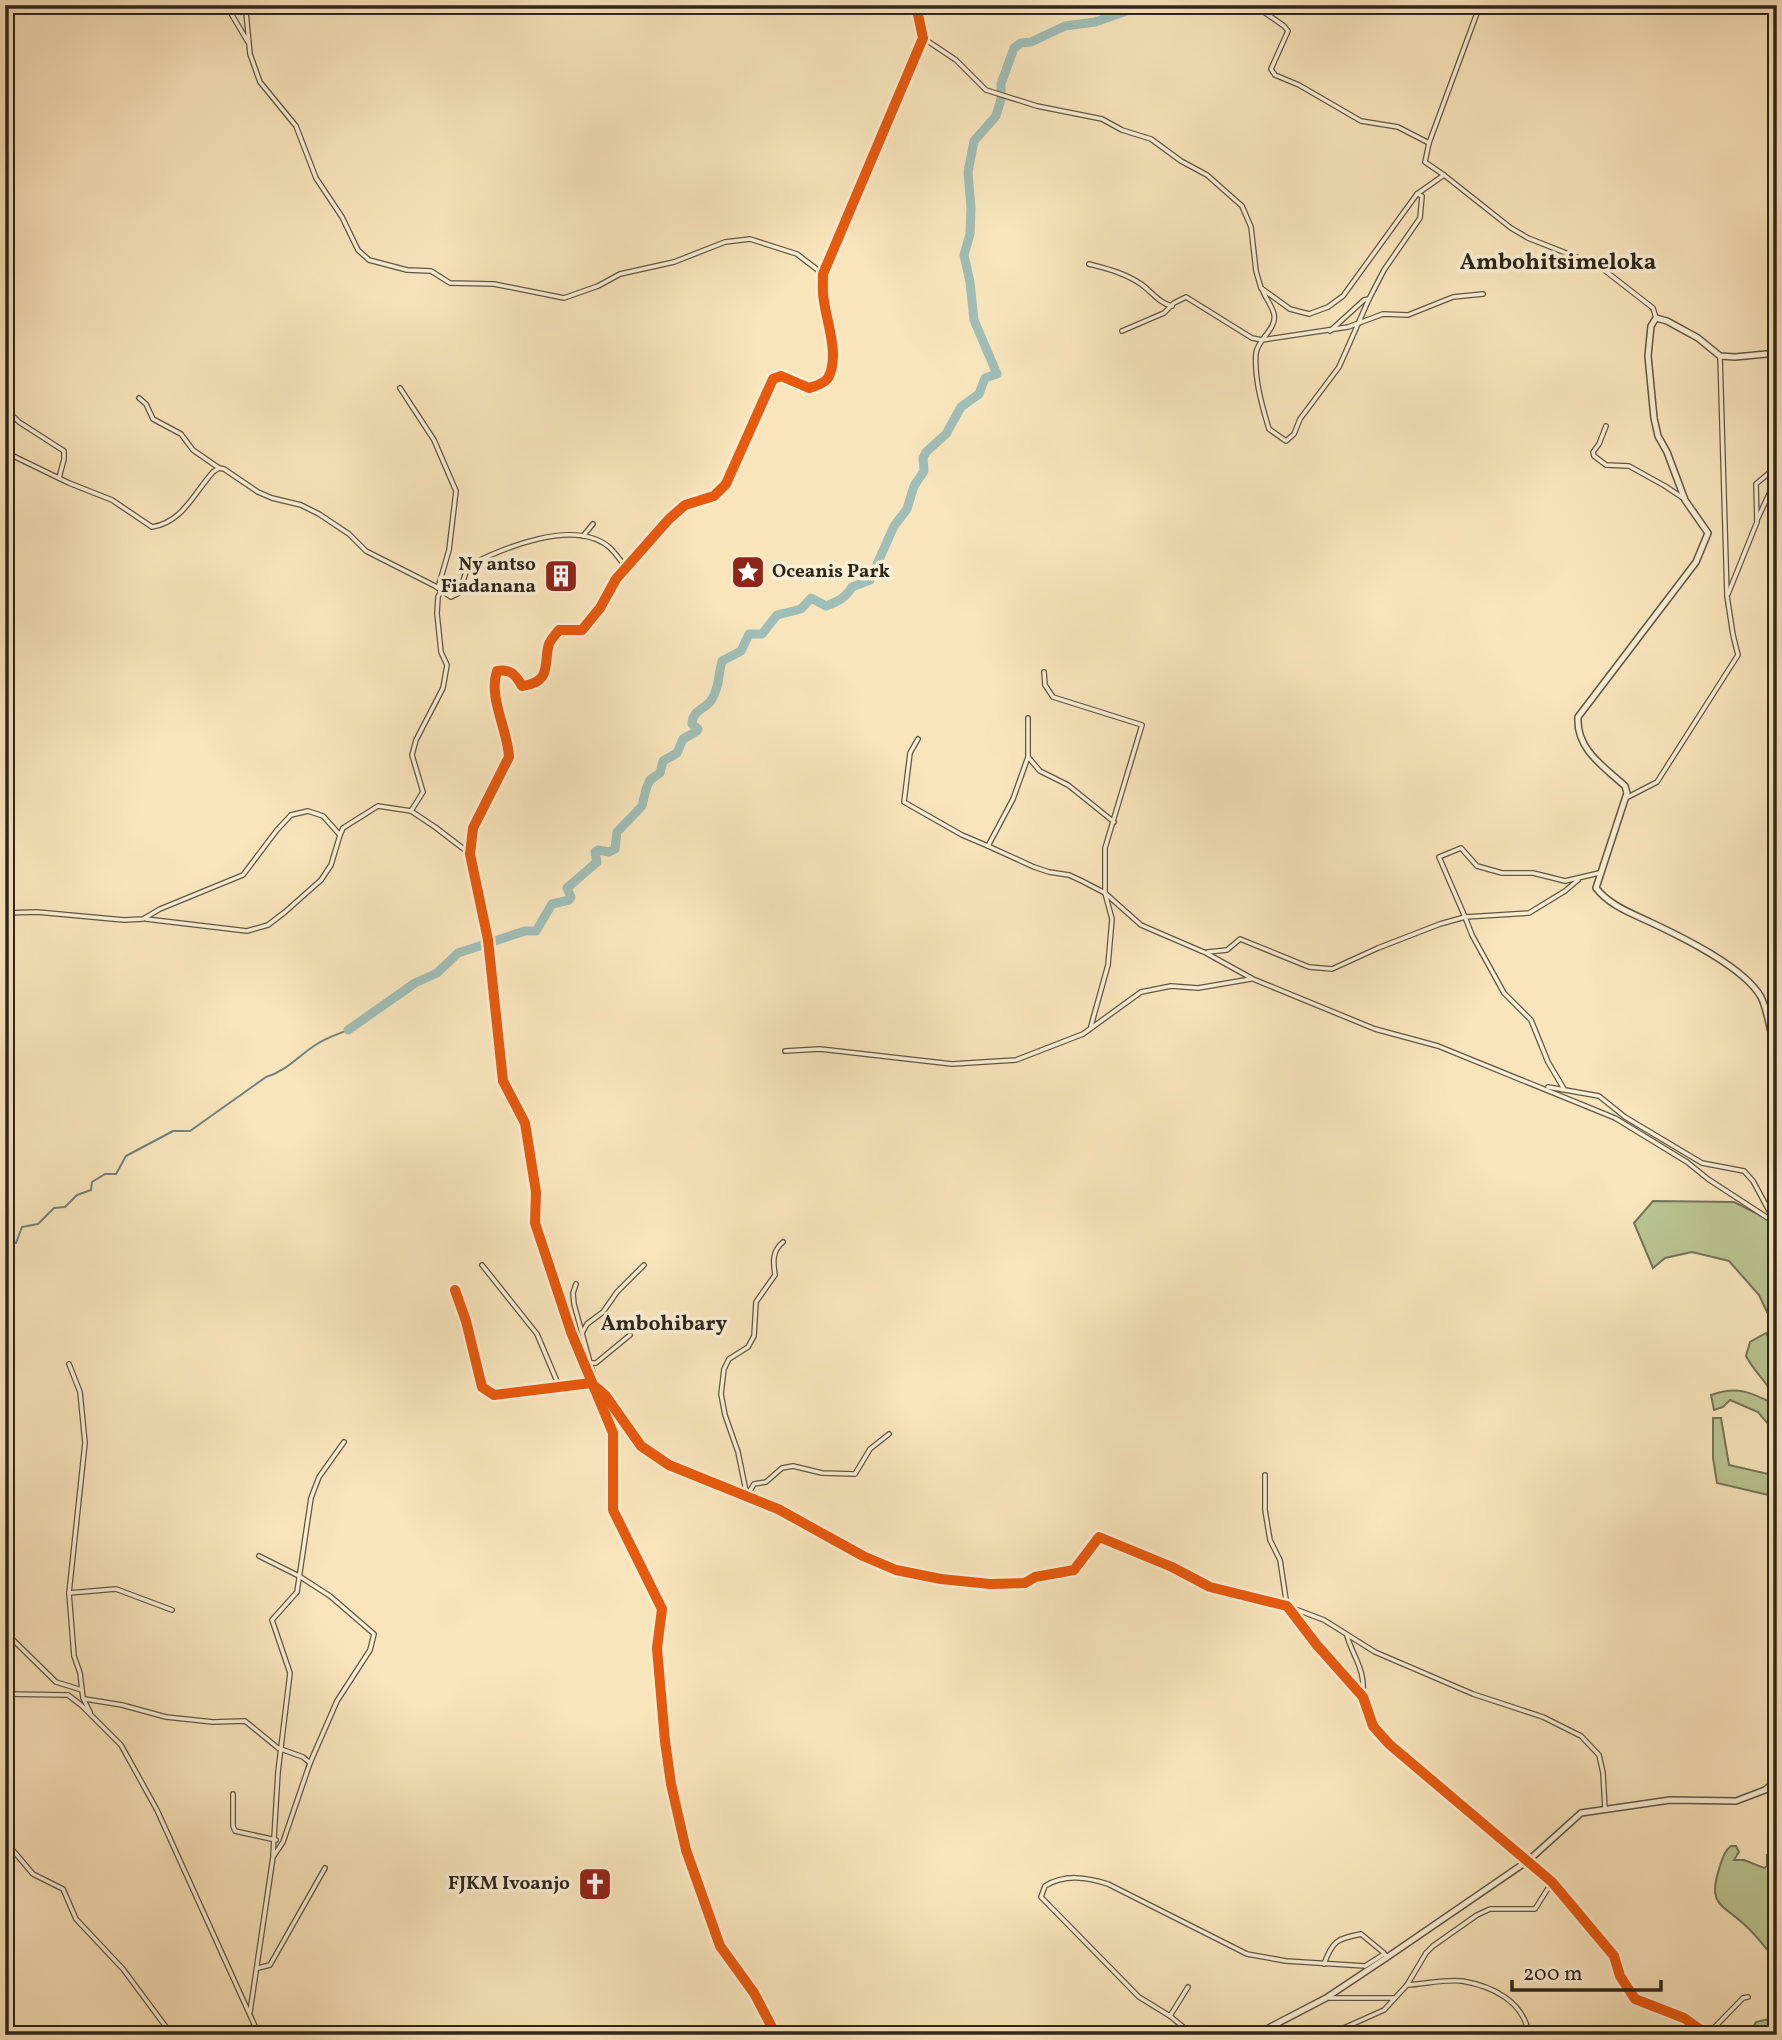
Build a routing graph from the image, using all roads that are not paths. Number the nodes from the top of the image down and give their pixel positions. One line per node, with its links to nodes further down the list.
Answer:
1 (226, 5): 7 (street)
2 (249, 5): 7 (street)
3 (916, 5): 6 (street)
4 (1254, 5): 8 (street)
5 (1480, 5): 8 (street)
6 (923, 38): 12 (street); 13 (street)
7 (249, 44): 12 (street)
8 (1429, 143): 9 (street)
9 (1444, 175): 10 (street); 17 (street)
10 (1417, 194): 13 (street); 15 (street)
11 (1089, 264): 16 (street)
12 (823, 274): 36 (street)
13 (1261, 288): 21 (street)
14 (1483, 294): 18 (street)
15 (1369, 299): 18 (street); 20 (street)
16 (1172, 306): 19 (street); 21 (street)
17 (1656, 318): 23 (street); 32 (street)
18 (1360, 323): 20 (street); 21 (street)
19 (1122, 331)
20 (1330, 331): 21 (street)
21 (1262, 340)
22 (1777, 353): 23 (street)
23 (1720, 356): 38 (street)
24 (400, 388): 37 (street)
25 (139, 398): 29 (street)
26 (5, 408): 31 (street)
27 (1606, 426): 32 (street)
28 (5, 452): 31 (street)
29 (219, 468): 31 (street); 37 (street)
30 (1777, 474): 33 (street); 33 (street)
31 (59, 478)
32 (1685, 500): 43 (street)
33 (1757, 522): 38 (street)
34 (593, 524): 35 (street)
35 (583, 536): 36 (street); 37 (street)
36 (627, 568): 48 (street)
37 (440, 590): 44 (street)
38 (1727, 596): 43 (street)
39 (1044, 672): 45 (street)
40 (1028, 718): 42 (street)
41 (918, 739): 47 (street)
42 (1028, 757): 45 (street); 47 (street)
43 (1626, 799): 49 (street)
44 (411, 811): 46 (street); 48 (street)
45 (1114, 822): 51 (street)
46 (340, 835): 54 (street); 54 (street)
47 (988, 846): 51 (street)
48 (470, 854): 72 (street)
49 (1599, 873): 50 (street); 59 (street)
50 (1581, 878): 53 (street); 53 (street)
51 (1105, 893): 55 (street); 57 (street)
52 (5, 913): 54 (street)
53 (1465, 917): 55 (street); 61 (street)
54 (144, 919)
55 (1206, 953): 56 (street)
56 (1253, 979): 57 (street); 60 (street)
57 (1090, 1028): 58 (street)
58 (785, 1051)
59 (1777, 1060)
60 (1542, 1086): 61 (street); 62 (street)
61 (1564, 1089): 62 (street)
62 (1776, 1222)
63 (783, 1242): 77 (street)
64 (482, 1265): 73 (street)
65 (643, 1265): 68 (street)
66 (576, 1284): 68 (street)
67 (455, 1290): 73 (street)
68 (581, 1334): 70 (street)
69 (630, 1335): 70 (street)
70 (590, 1363): 72 (street)
71 (69, 1364): 80 (street)
72 (591, 1383): 73 (street); 77 (street); 113 (street)
73 (559, 1387)
74 (889, 1434): 77 (street)
75 (344, 1442): 79 (street)
76 (1265, 1475): 81 (street)
77 (747, 1496): 81 (street)
78 (259, 1556): 79 (street)
79 (299, 1576): 90 (street); 91 (street)
80 (69, 1593): 82 (street); 85 (street)
81 (1287, 1606): 84 (street); 87 (street)
82 (172, 1610)
83 (5, 1632): 85 (street)
84 (1347, 1634): 87 (street); 94 (street)
85 (82, 1690): 88 (street)
86 (5, 1694): 89 (street)
87 (1363, 1697): 98 (street)
88 (85, 1699): 89 (street); 90 (street)
89 (90, 1714): 109 (street)
90 (281, 1749): 91 (street); 95 (street)
91 (310, 1762): 97 (street)
92 (1777, 1780): 94 (street)
93 (233, 1794): 95 (street)
94 (1605, 1809): 98 (street)
95 (276, 1840): 97 (street)
96 (5, 1841): 111 (street)
97 (273, 1857): 103 (street)
98 (1529, 1860): 100 (street); 101 (street)
99 (325, 1868): 103 (street)
100 (1552, 1882): 104 (street); 118 (street)
101 (1386, 1955): 102 (street); 102 (street); 107 (street)
102 (1324, 1964): 110 (street)
103 (258, 1968): 109 (street)
104 (1407, 1985): 108 (street); 117 (street)
105 (1188, 1987): 110 (street)
106 (1748, 1997): 118 (street)
107 (1326, 1998): 108 (street); 115 (street)
108 (1396, 1998): 116 (street)
109 (250, 2012): 112 (street)
110 (1170, 2016): 114 (street)
111 (172, 2035)
112 (259, 2035)
113 (776, 2035)
114 (1194, 2035)
115 (1255, 2035)
116 (1328, 2035)
117 (1529, 2035)
118 (1708, 2035)

